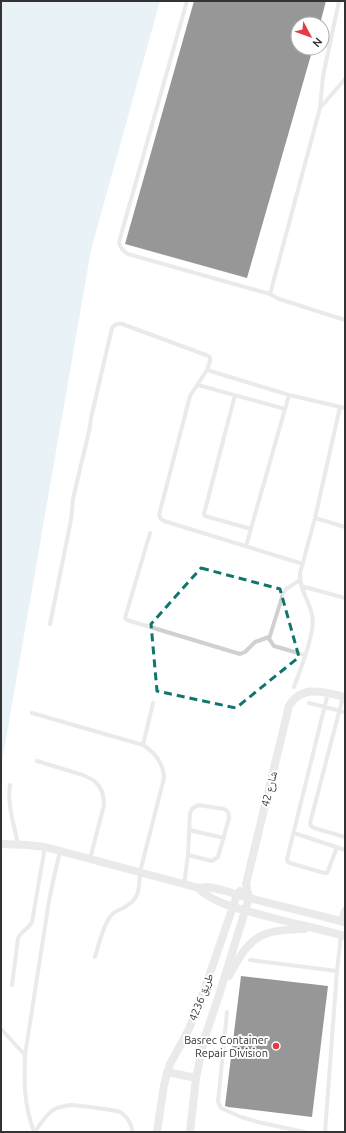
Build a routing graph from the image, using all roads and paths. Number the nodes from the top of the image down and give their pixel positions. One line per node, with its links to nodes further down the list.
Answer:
1 (187, 1): 5 (lane)
2 (340, 1): 4 (lane)
3 (345, 79): 4 (lane)
4 (320, 108): 5 (lane)
5 (270, 294): 6 (lane)
6 (345, 320)
7 (207, 370): 8 (lane); 10 (lane); 22 (lane)
8 (198, 385): 9 (lane); 17 (lane)
9 (236, 395): 12 (lane); 15 (lane)
10 (289, 395): 11 (lane); 12 (lane)
11 (343, 408): 13 (lane)
12 (285, 409): 15 (lane)
13 (315, 518): 14 (lane); 18 (lane)
14 (345, 527)
15 (251, 528): 17 (lane)
16 (150, 533): 23 (lane)
17 (246, 546): 18 (lane)
18 (303, 564): 19 (lane)
19 (300, 580): 20 (lane); 23 (lane)
20 (302, 586): 21 (lane); 24 (lane)
21 (345, 598)
22 (50, 624)
23 (270, 637): 24 (lane)
24 (305, 654): 25 (lane)
25 (294, 687)
26 (328, 693): 27 (street); 30 (lane); 51 (street, شارع 42)
27 (344, 696): 31 (lane)
28 (153, 703): 34 (lane)
29 (309, 703): 30 (lane)
30 (326, 707): 31 (lane); 38 (lane)
31 (340, 711): 32 (lane); 39 (lane)
32 (345, 712)
33 (32, 713): 34 (lane)
34 (143, 744): 49 (lane)
35 (37, 761): 48 (lane)
36 (10, 785): 42 (lane)
37 (189, 830): 40 (lane); 40 (lane); 47 (lane)
38 (294, 833): 44 (lane); 44 (lane)
39 (345, 836)
40 (224, 838): 47 (lane)
41 (1, 844): 42 (street)
42 (18, 844): 43 (street)
43 (45, 847): 46 (street); 64 (lane)
44 (337, 847): 45 (lane)
45 (345, 850)
46 (60, 851): 48 (street); 68 (lane)
47 (188, 855): 50 (lane)
48 (90, 859): 49 (street)
49 (140, 872): 50 (street); 61 (lane)
50 (184, 884): 52 (street)
51 (246, 884): 53 (street, شارع 42); 54 (street, شارع 42)
52 (198, 888): 53 (street); 55 (street)
53 (237, 894): 54 (street); 55 (street, شارع 42)
54 (249, 898): 56 (street); 58 (street)
55 (233, 906): 56 (street); 69 (street, طريق 4236)
56 (245, 910): 59 (street); 65 (street, طريق 4236)
57 (345, 911): 58 (street)
58 (344, 922)
59 (316, 929): 60 (street); 65 (street)
60 (343, 935): 63 (lane)
61 (95, 957)
62 (250, 960): 63 (lane)
63 (337, 971): 76 (lane)
64 (12, 985)
65 (220, 992): 70 (street, طريق 4236)
66 (227, 1012): 75 (lane)
67 (1, 1029): 68 (lane)
68 (25, 1056): 71 (lane)
69 (167, 1072): 70 (street); 73 (street, طريق 4236)
70 (196, 1078): 74 (street, طريق 4236)
71 (35, 1132): 72 (lane)
72 (133, 1132)
73 (157, 1132)
74 (190, 1132)
75 (304, 1132)
76 (325, 1132)

